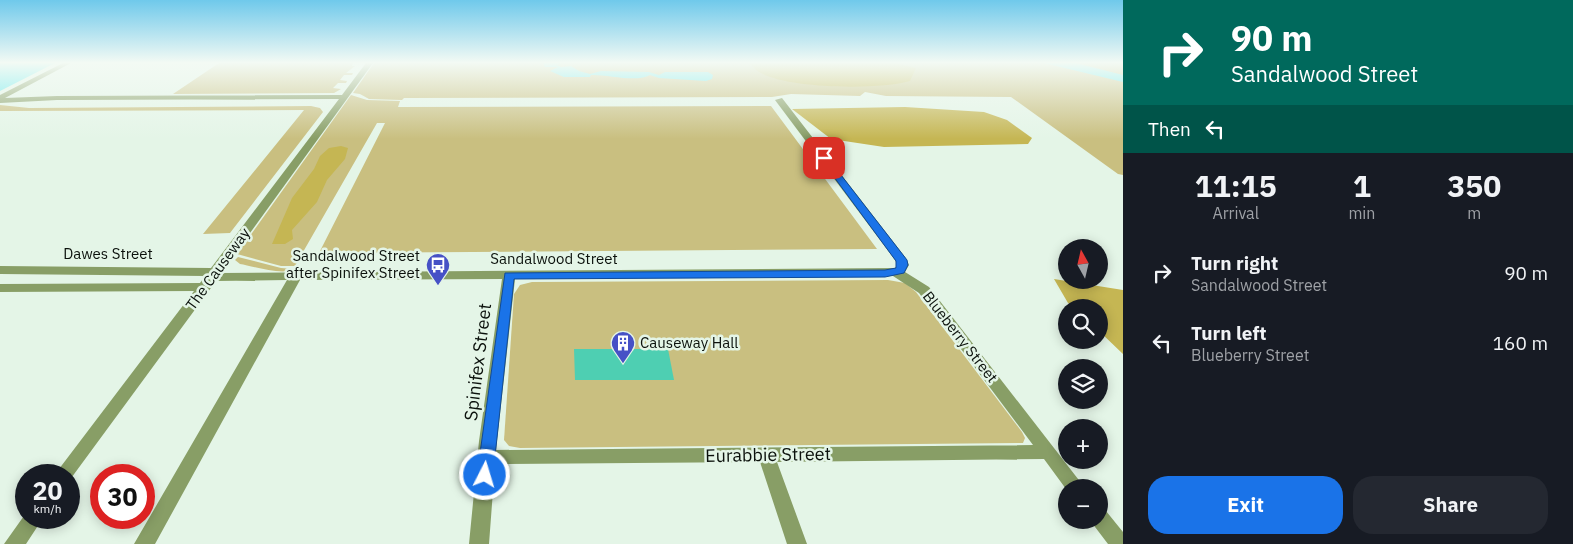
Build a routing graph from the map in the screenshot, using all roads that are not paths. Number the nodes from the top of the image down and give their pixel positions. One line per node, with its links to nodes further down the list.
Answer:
1 (23, 88): 4 (street)
2 (351, 88): 5 (street, The Causeway)
3 (779, 100): 7 (street)
4 (0, 101): 5 (street)
5 (342, 101): 10 (street, The Causeway)
6 (0, 270): 10 (street, Dawes Street)
7 (896, 272): 8 (street, Sandalwood Street); 12 (street, Blueberry Street)
8 (509, 275): 9 (street, Sandalwood Street); 14 (street, Spinifex Street)
9 (296, 276): 10 (street, Sandalwood Street); 20 (street)
10 (210, 279): 11 (street); 15 (street, The Causeway)
11 (0, 288)
12 (1048, 452): 13 (street, Eurabbie Street); 16 (street, Blueberry Street)
13 (766, 455): 14 (street, Eurabbie Street); 22 (street)
14 (486, 457): 21 (street, Spinifex Street)
15 (73, 464)
16 (1069, 479)
17 (26, 529): 19 (street)
18 (1108, 529): 23 (street)
19 (14, 544)
20 (144, 544)
21 (479, 544)
22 (797, 544)
23 (1120, 544)

